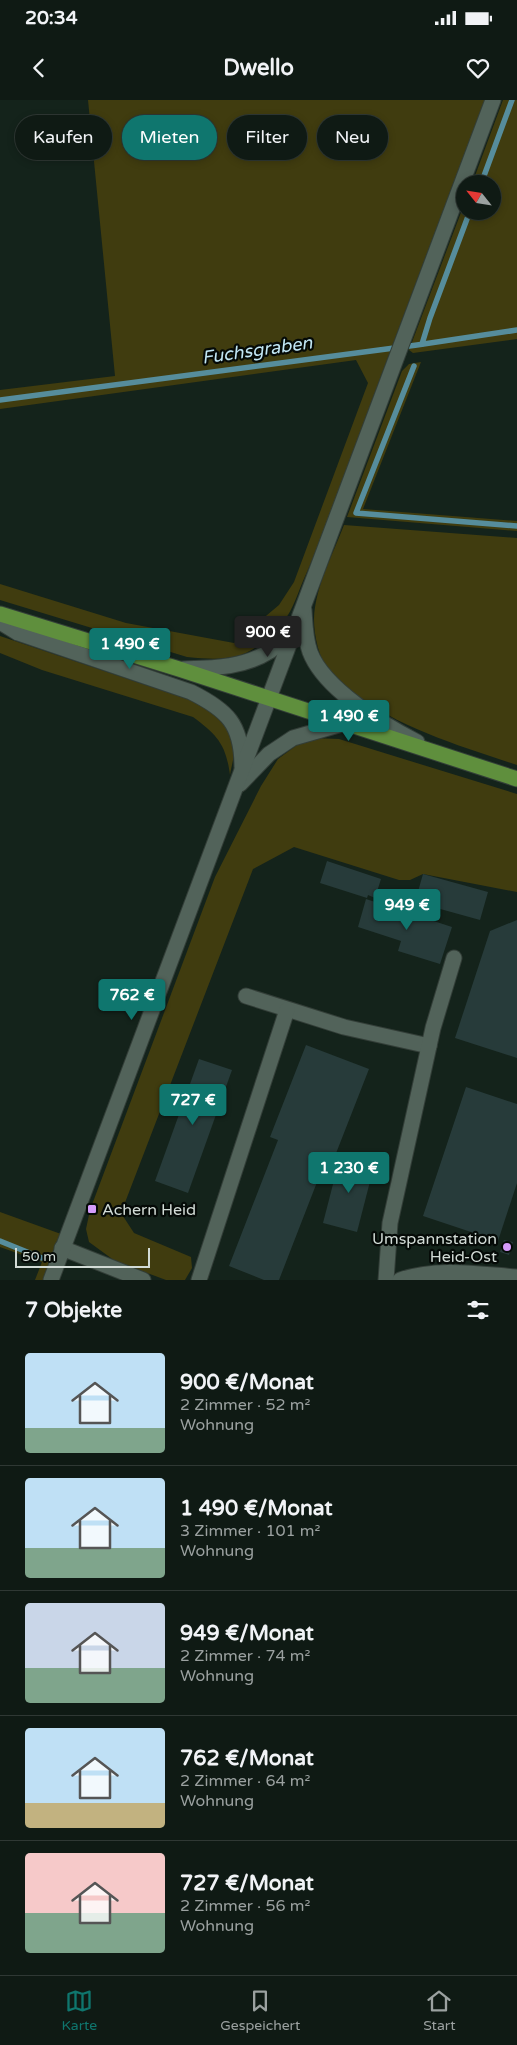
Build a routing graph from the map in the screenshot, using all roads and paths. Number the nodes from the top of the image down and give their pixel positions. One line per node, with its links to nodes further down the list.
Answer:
1 (493, 100): 2 (street)
2 (304, 604): 5 (street); 9 (street)
3 (0, 614): 6 (main road)
4 (0, 622): 10 (street)
5 (296, 626): 6 (street); 7 (street)
6 (179, 670): 7 (main road)
7 (269, 700): 8 (main road); 10 (street)
8 (342, 724): 9 (main road); 12 (street)
9 (438, 754): 11 (main road)
10 (242, 773): 12 (street)
11 (517, 779)
12 (236, 789): 17 (street)
13 (454, 958): 16 (street)
14 (246, 996): 15 (street)
15 (287, 1010): 16 (street); 21 (street)
16 (429, 1046): 22 (street)
17 (62, 1248): 19 (street); 20 (street)
18 (517, 1277): 23 (street)
19 (50, 1280)
20 (144, 1280)
21 (199, 1280)
22 (386, 1280)
23 (400, 1280)

